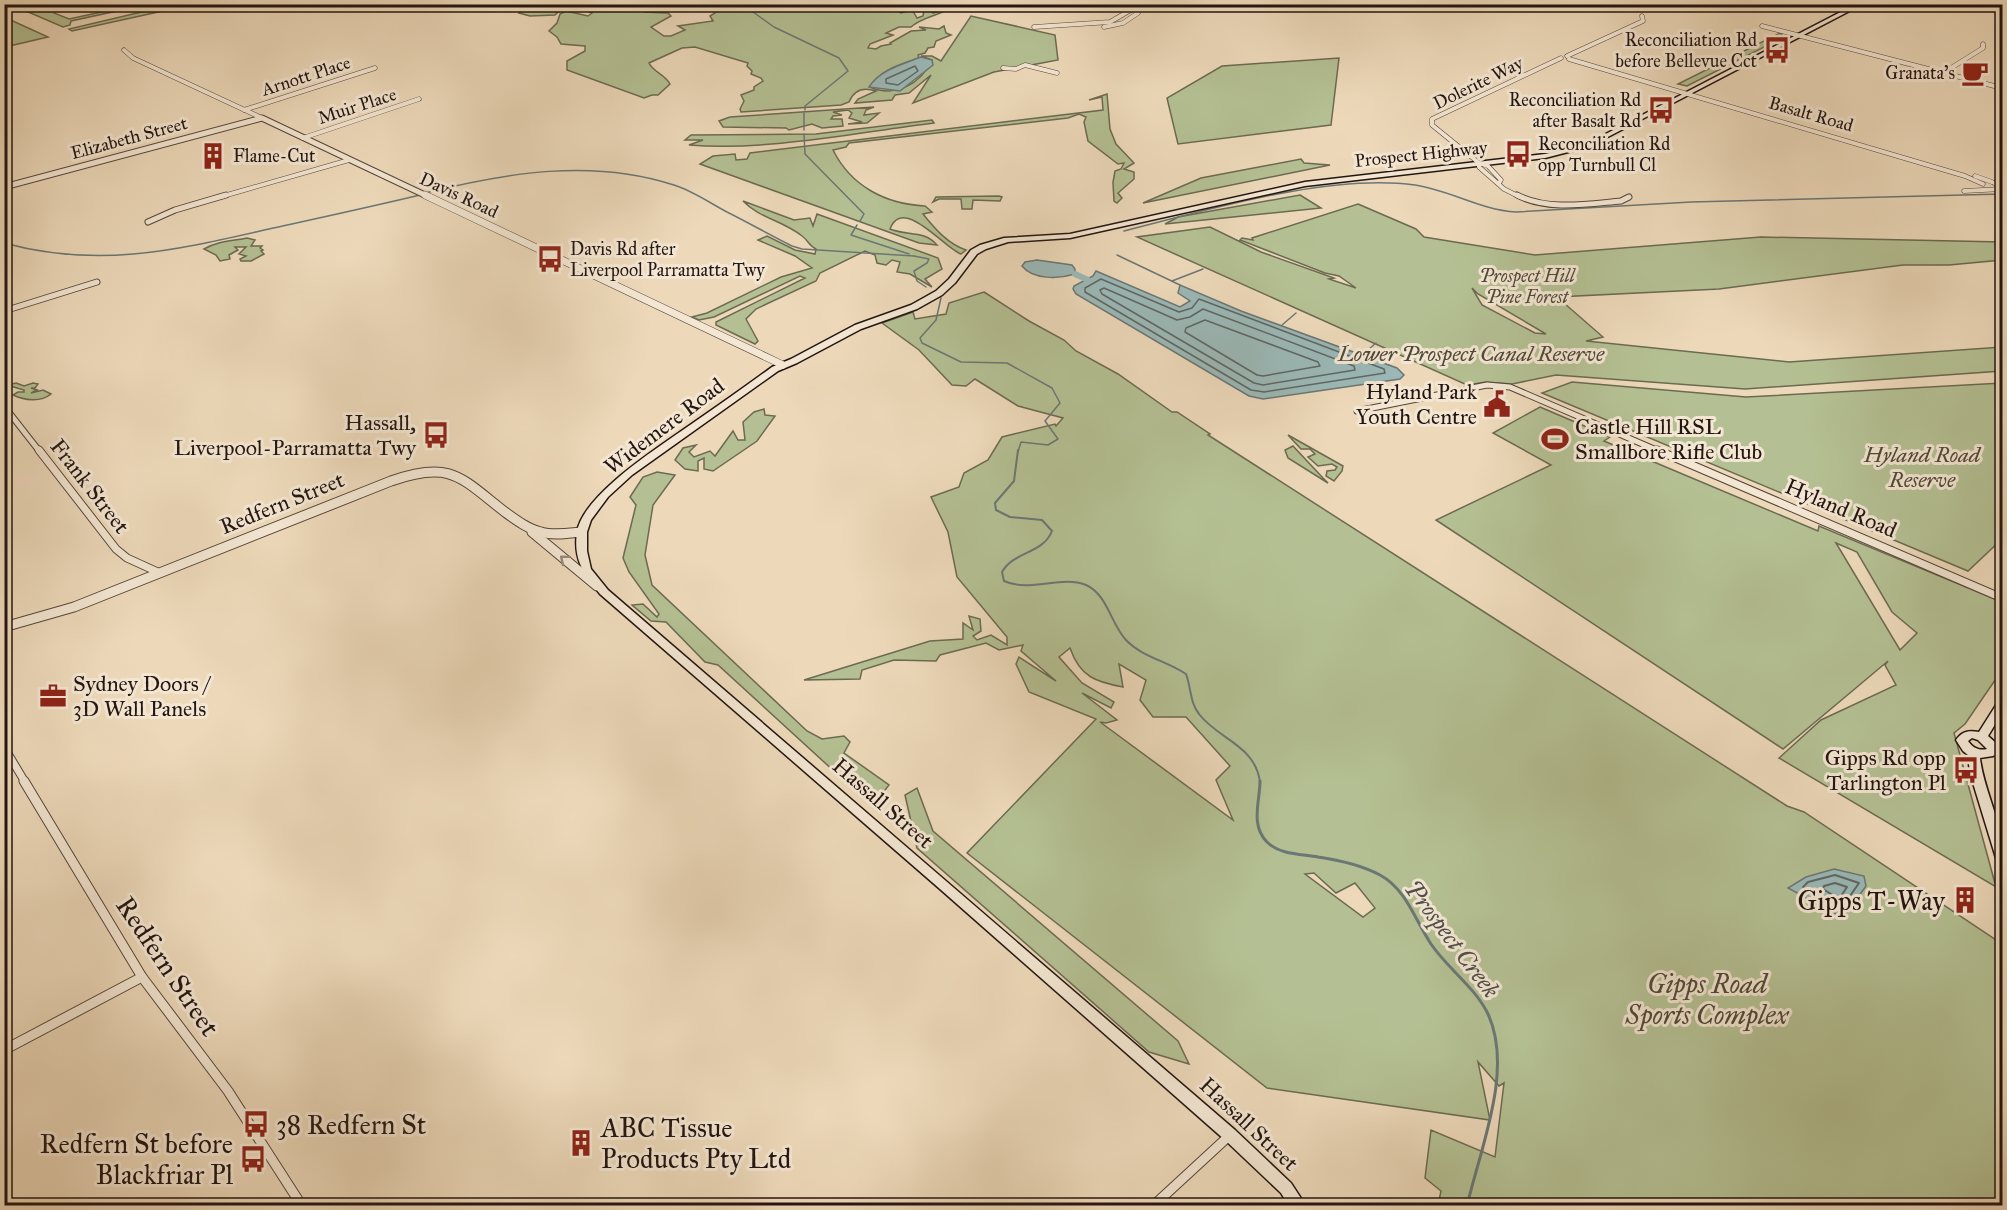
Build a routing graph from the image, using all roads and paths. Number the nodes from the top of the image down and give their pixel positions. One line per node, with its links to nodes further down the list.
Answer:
1 (1141, 4): 4 (street)
2 (1851, 4): 10 (main road, Prospect Highway)
3 (1861, 4): 8 (main road, Prospect Highway)
4 (1134, 9): 7 (street); 9 (street)
5 (1642, 16): 15 (street)
6 (1762, 26): 10 (street)
7 (1034, 27)
8 (1815, 28): 10 (main road, Prospect Highway); 11 (street)
9 (1041, 30)
10 (1798, 35): 11 (street); 12 (street); 22 (main road, Prospect Highway)
11 (1818, 40): 12 (street)
12 (1831, 44): 20 (street)
13 (1983, 44): 20 (street)
14 (124, 50): 24 (street, Davis Road)
15 (1568, 57): 16 (street, Basalt Road); 22 (street, Basalt Road)
16 (1561, 58): 29 (street, Dolerite Way)
17 (1003, 68): 19 (street)
18 (375, 69): 24 (street, Arnott Place)
19 (1057, 73)
20 (1943, 73): 21 (street)
21 (2002, 88)
22 (1685, 92): 26 (street, Basalt Road); 29 (main road, Prospect Highway)
23 (419, 99): 27 (street, Muir Place)
24 (244, 110): 25 (street, Davis Road)
25 (262, 118): 27 (street, Davis Road); 33 (street, Elizabeth Street)
26 (1790, 123): 30 (street, Basalt Road); 31 (street, Basalt Road)
27 (303, 138): 28 (street, Davis Road)
28 (349, 160): 38 (street); 42 (street, Davis Road)
29 (1477, 162): 37 (street); 39 (main road, Prospect Highway)
30 (1993, 182): 31 (street); 32 (street, Basalt Road)
31 (1984, 185): 34 (street); 35 (street, Basalt Road)
32 (2002, 186): 35 (street)
33 (4, 187)
34 (1975, 189): 35 (street); 36 (street)
35 (1991, 189)
36 (1964, 191)
37 (1629, 197)
38 (148, 222)
39 (961, 264): 42 (main road, Widemere Road)
40 (97, 282): 41 (street)
41 (4, 311)
42 (783, 364): 46 (main road, Widemere Road)
43 (4, 406): 47 (street, Frank Street)
44 (1357, 411): 49 (street, Hyland Road)
45 (525, 526): 46 (street); 47 (street, Redfern Street); 48 (street, one-way to 45)
46 (582, 532): 48 (main road, Hassall Street)
47 (160, 573): 50 (street, Redfern Street)
48 (604, 592): 59 (main road, Hassall Street)
49 (2002, 598)
50 (4, 627)
51 (2002, 705): 52 (main road)
52 (1982, 737): 54 (main road); 55 (main road)
53 (4, 747): 57 (street, Redfern Street)
54 (1974, 752): 55 (main road); 56 (main road)
55 (1998, 753)
56 (2002, 858)
57 (142, 977): 58 (street); 60 (street, Redfern Street)
58 (4, 1050)
59 (1230, 1136): 61 (street); 62 (main road, Hassall Street)
60 (302, 1206)
61 (1153, 1206)
62 (1298, 1206)

